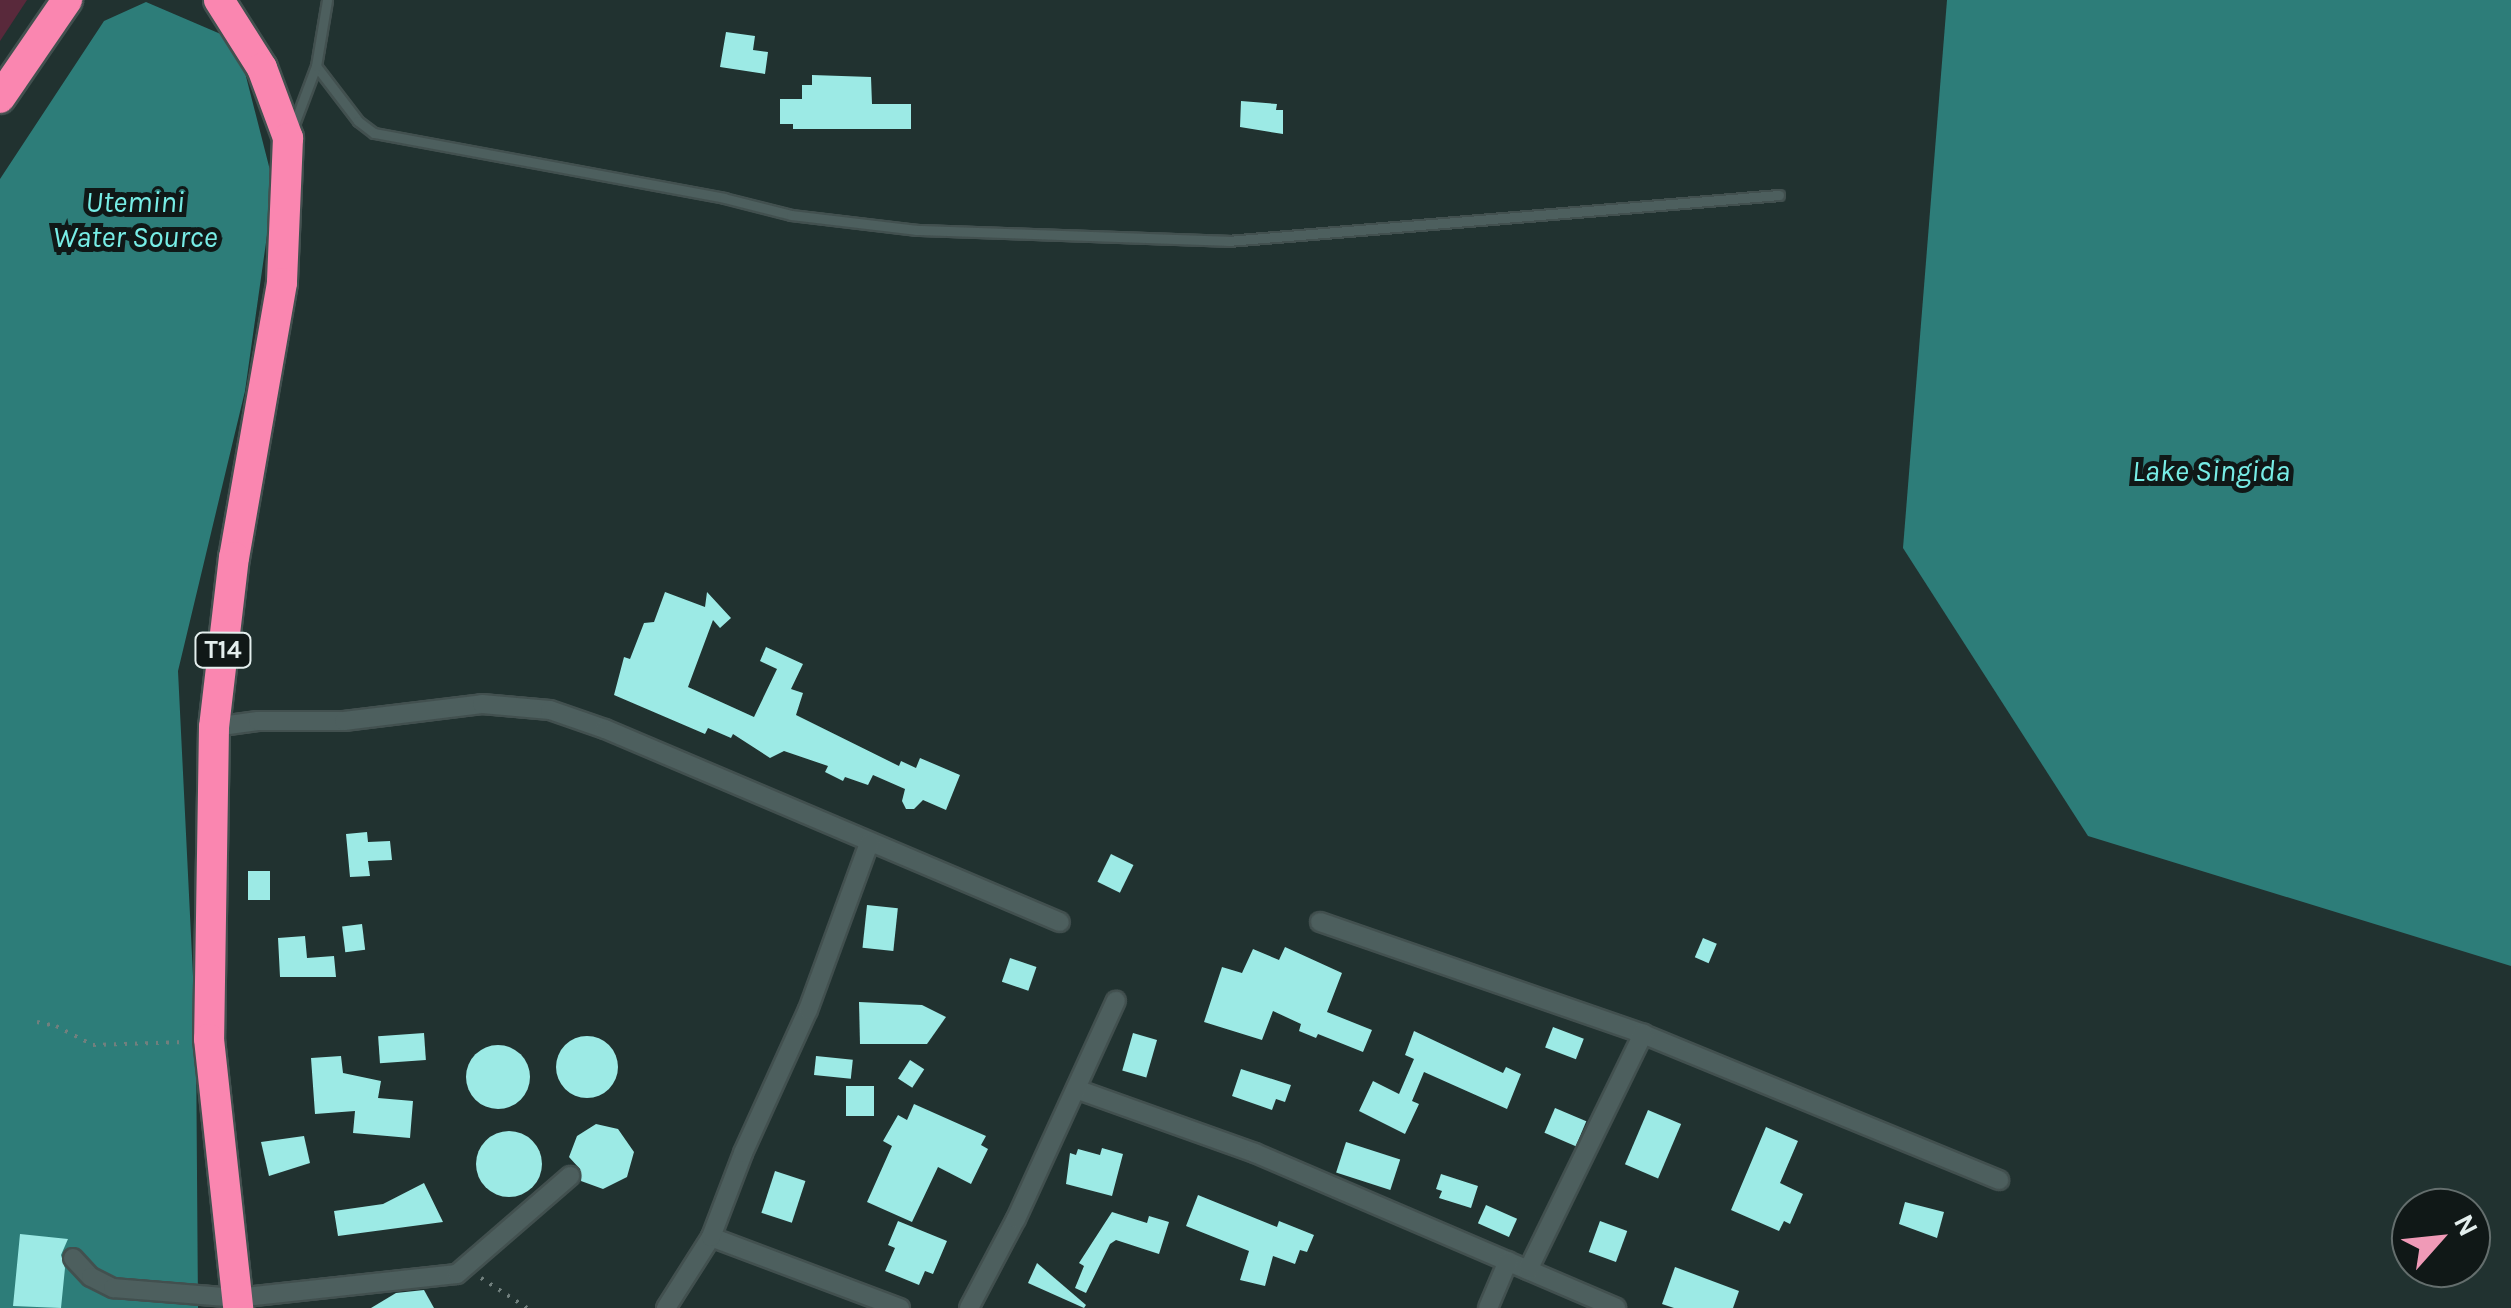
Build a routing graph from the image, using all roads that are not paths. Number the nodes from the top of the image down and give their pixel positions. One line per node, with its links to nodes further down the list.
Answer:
1 (327, 0): 4 (lane)
2 (64, 1): 5 (highway)
3 (218, 4): 6 (highway, T14)
4 (316, 66): 6 (lane); 7 (lane)
5 (0, 98)
6 (288, 138): 8 (highway, T14)
7 (1780, 195)
8 (214, 727): 9 (street); 21 (highway, T14)
9 (869, 843): 10 (street); 17 (street)
10 (1060, 922)
11 (1320, 922): 13 (street)
12 (1116, 1001): 14 (street)
13 (1642, 1034): 16 (street); 20 (street)
14 (1076, 1089): 19 (street); 24 (street)
15 (570, 1176): 21 (street)
16 (1999, 1180)
17 (711, 1237): 22 (street); 23 (street)
18 (73, 1258): 21 (street)
19 (1508, 1261): 20 (street); 25 (street)
20 (1528, 1270): 26 (street)
21 (237, 1303)
22 (666, 1308)
23 (900, 1308)
24 (970, 1308)
25 (1488, 1308)
26 (1616, 1308)

